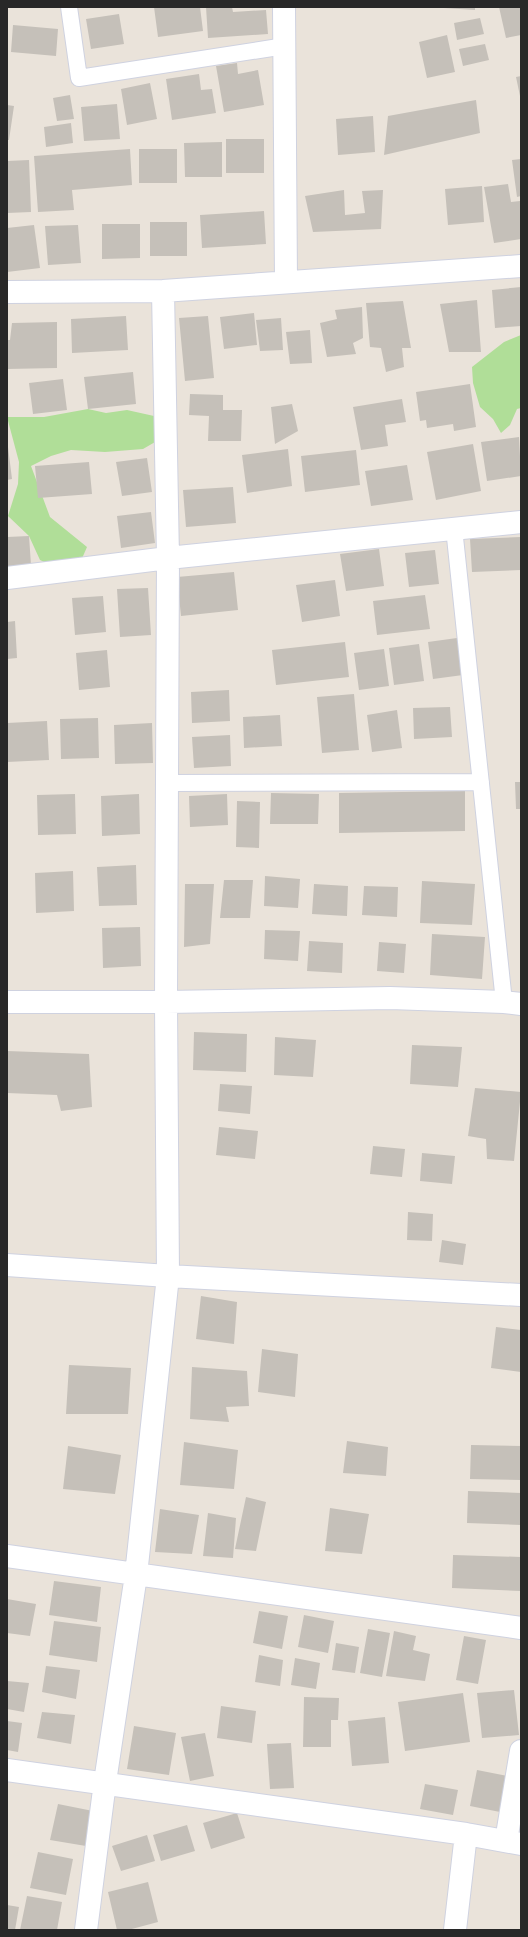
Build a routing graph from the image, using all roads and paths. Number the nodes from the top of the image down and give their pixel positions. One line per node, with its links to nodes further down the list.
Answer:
1 (69, 7): 3 (lane)
2 (284, 7): 3 (street)
3 (285, 46): 5 (street)
4 (521, 266): 5 (street)
5 (286, 282): 6 (street)
6 (162, 291): 7 (street); 10 (street)
7 (7, 292)
8 (521, 522): 9 (street)
9 (454, 528): 10 (street); 12 (lane)
10 (168, 558): 11 (street); 13 (street)
11 (7, 578)
12 (481, 782): 13 (lane); 16 (lane)
13 (167, 783): 15 (street)
14 (7, 1002): 15 (street)
15 (166, 1002): 16 (street); 18 (street)
16 (513, 1003)
17 (7, 1265): 18 (street)
18 (168, 1276): 19 (street); 21 (street)
19 (521, 1295)
20 (7, 1556): 21 (street)
21 (136, 1575): 22 (street); 25 (street)
22 (521, 1628)
23 (521, 1751): 27 (street)
24 (7, 1770): 25 (street)
25 (105, 1782): 26 (street); 28 (street)
26 (466, 1834): 27 (street); 29 (street)
27 (514, 1842)
28 (86, 1930)
29 (455, 1930)

